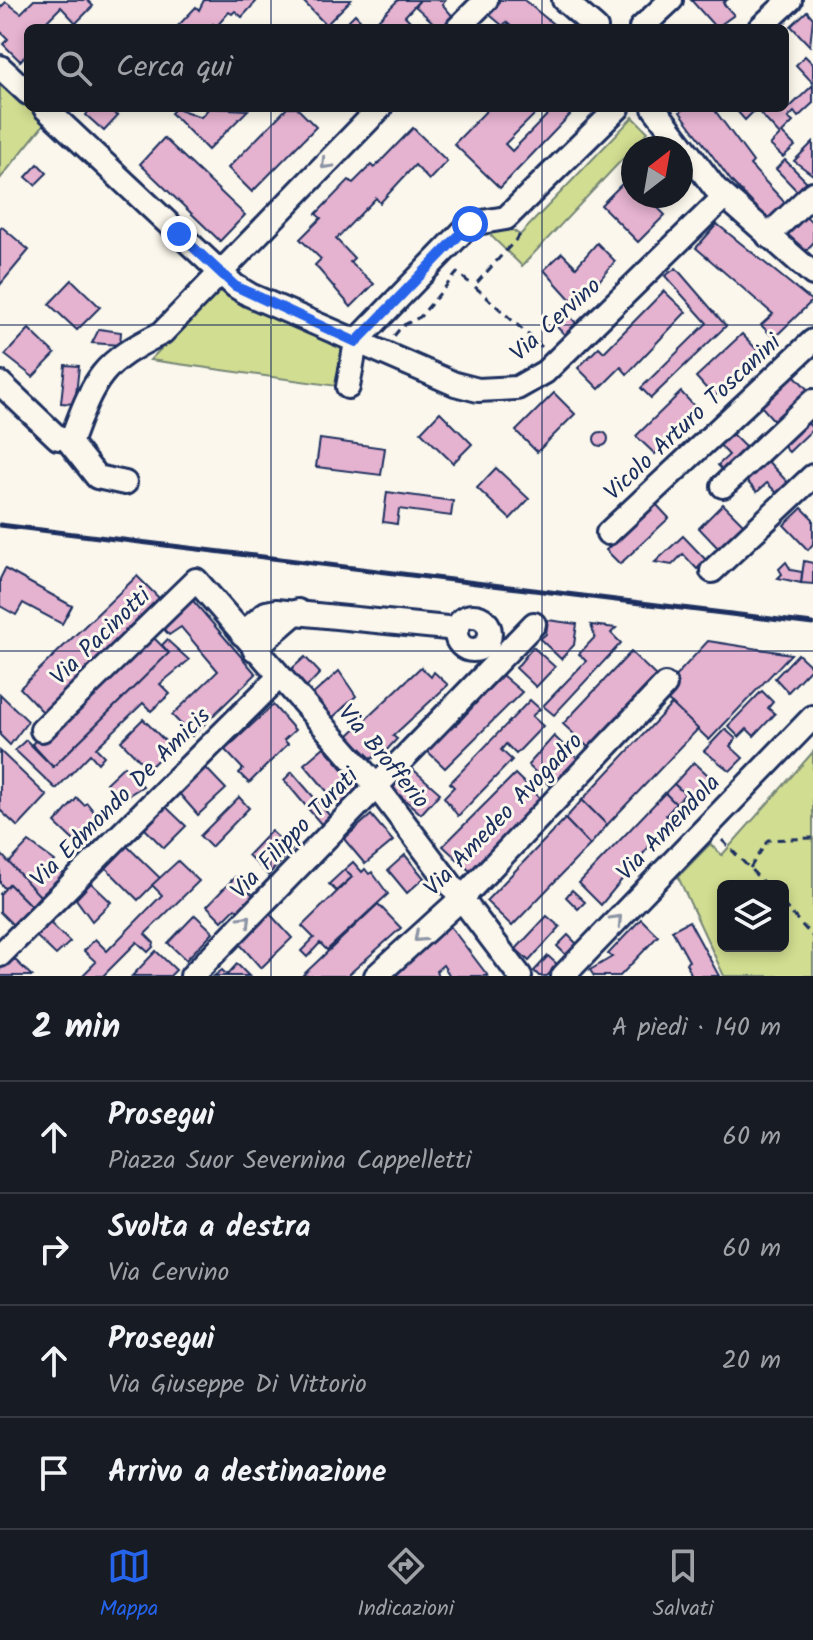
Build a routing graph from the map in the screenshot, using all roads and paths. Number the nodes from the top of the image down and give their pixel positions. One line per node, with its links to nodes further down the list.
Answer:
1 (486, 0): 5 (street)
2 (564, 0): 6 (street)
3 (671, 0): 7 (street)
4 (790, 0): 8 (street)
5 (462, 24)
6 (591, 24)
7 (645, 24)
8 (764, 24)
9 (0, 67): 10 (street)
10 (24, 89)
11 (49, 112): 19 (street, Via Cervino)
12 (376, 112): 19 (street, one-way to 19)
13 (614, 112): 23 (street)
14 (663, 112): 16 (street)
15 (813, 193): 18 (street)
16 (724, 197): 18 (street); 25 (street, Via Cervino)
17 (520, 235): 21 (path)
18 (768, 236): 20 (street)
19 (221, 271): 23 (street, Via Cervino); 29 (street)
20 (813, 274)
21 (474, 286): 24 (path); 25 (path)
22 (813, 341): 33 (street, Vicolo Arturo Toscanini)
23 (356, 342): 25 (street, Via Cervino); 27 (street)
24 (394, 342)
25 (545, 372)
26 (0, 383): 29 (street)
27 (348, 387)
28 (813, 401): 32 (street)
29 (62, 438): 31 (street)
30 (813, 476): 34 (street)
31 (125, 483)
32 (723, 486)
33 (608, 533)
34 (712, 571)
35 (196, 580): 37 (street, Via Brofferio); 42 (street, Via Pacinotti)
36 (534, 624): 38 (street, Via Filippo Turati)
37 (248, 641): 38 (street); 39 (street, Via Brofferio)
38 (492, 652): 43 (street, Via Filippo Turati)
39 (279, 677): 43 (street, Via Brofferio); 51 (street, Via Edmondo De Amicis)
40 (665, 685): 48 (street, Via Amedeo Avogadro)
41 (813, 717): 44 (street, Via Amendola)
42 (42, 730)
43 (377, 787): 48 (street, Via Brofferio); 52 (street, Via Filippo Turati, one-way to 43)
44 (708, 826): 46 (path); 55 (street, Via Amendola, one-way to 44)
45 (813, 838): 46 (path)
46 (750, 868): 47 (path)
47 (761, 880)
48 (463, 897): 53 (street, Via Amedeo Avogadro, one-way to 53); 54 (street, Via Brofferio)
49 (789, 911): 50 (path)
50 (813, 937)
51 (0, 955)
52 (192, 976)
53 (376, 976)
54 (520, 976)
55 (563, 976)

